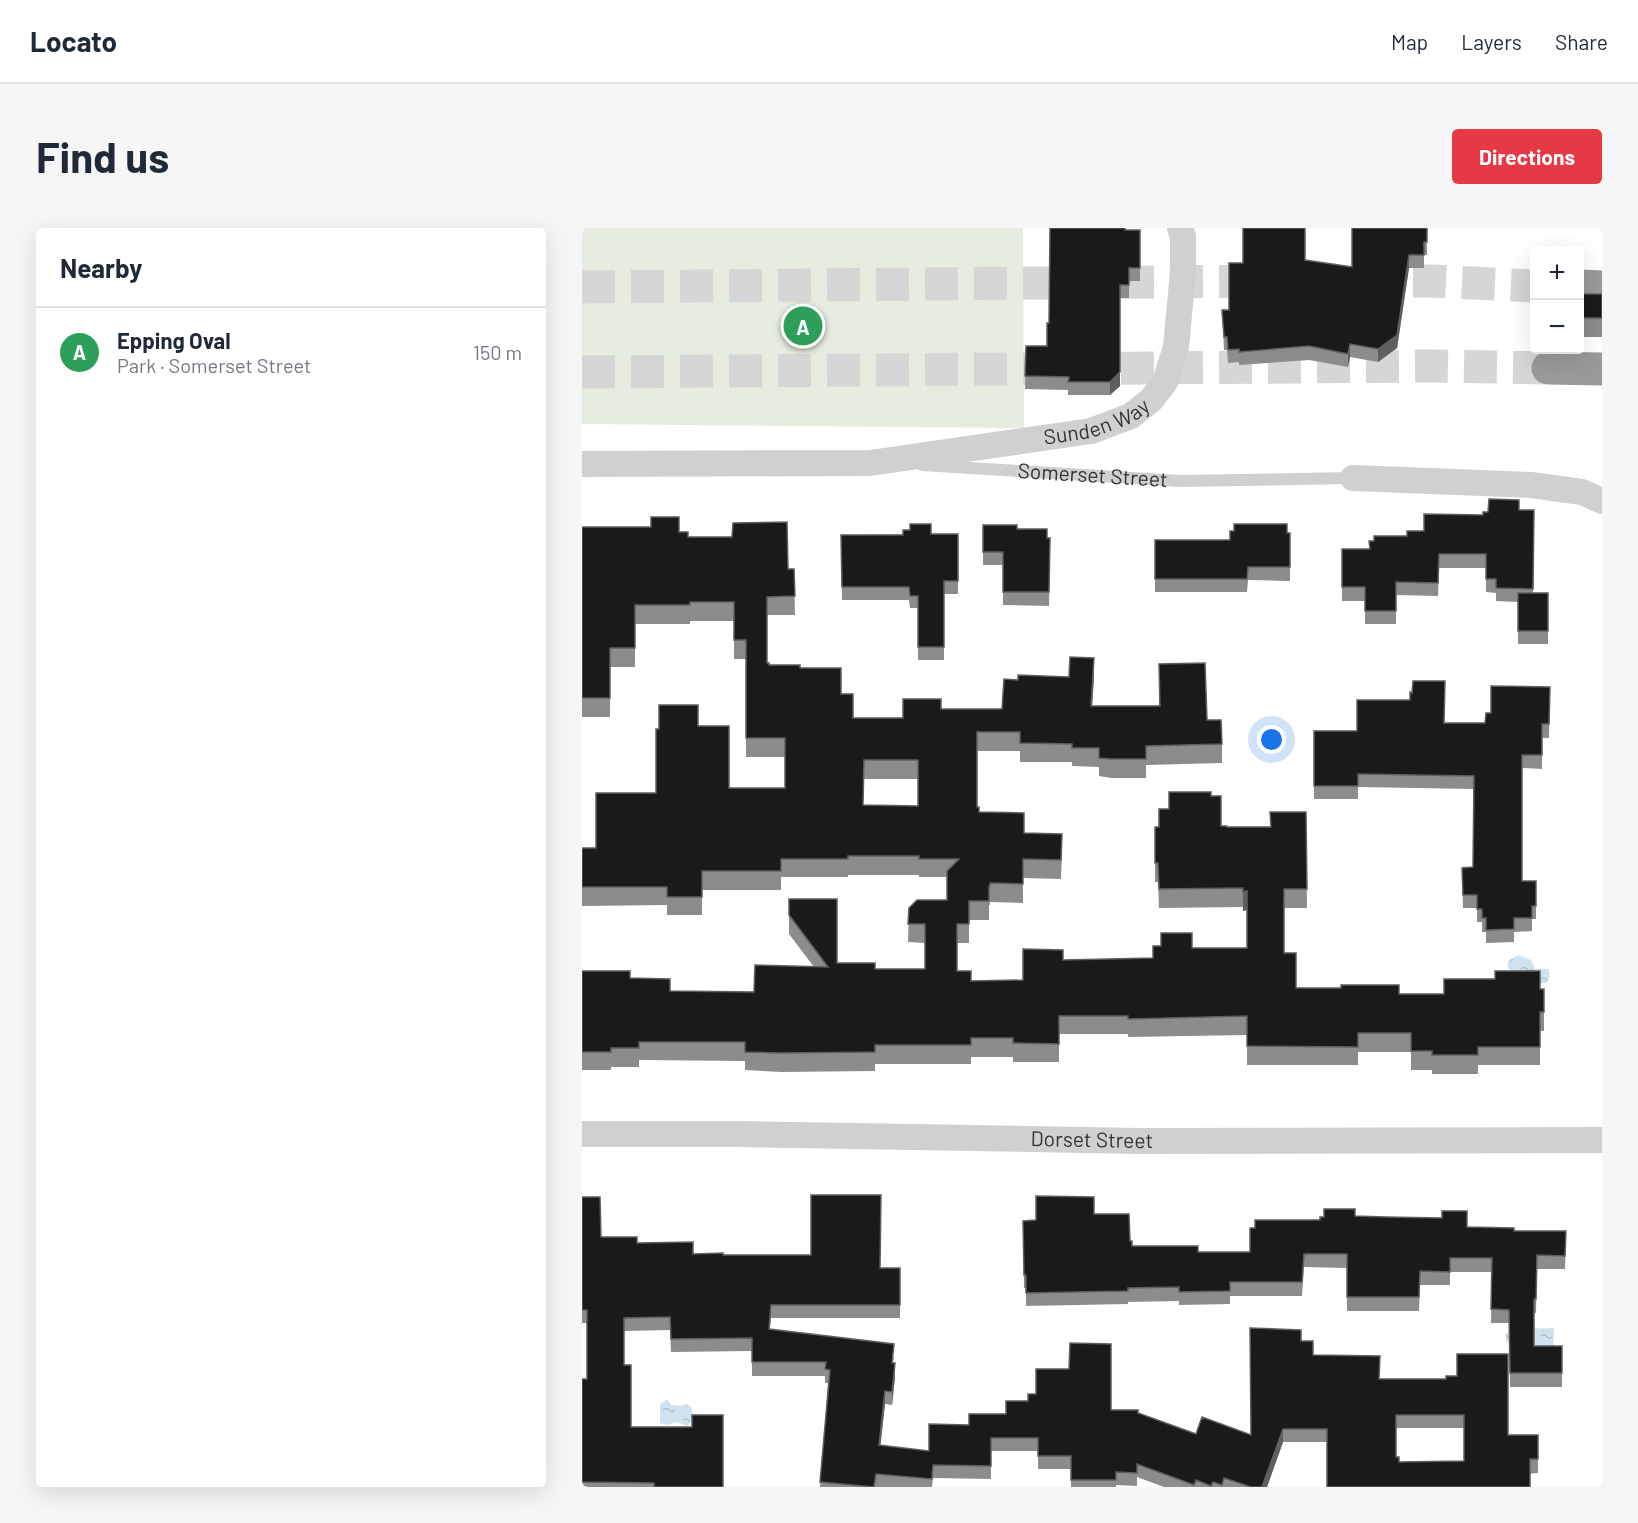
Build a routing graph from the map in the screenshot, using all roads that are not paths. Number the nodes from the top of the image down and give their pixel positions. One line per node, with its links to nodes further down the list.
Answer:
1 (1185, 231): 6 (street, Sunden Way)
2 (1584, 286): 3 (highway)
3 (1602, 286)
4 (1548, 368): 5 (highway)
5 (1602, 369)
6 (870, 463): 7 (street, Somerset Street); 8 (lane, Somerset Street)
7 (582, 464)
8 (1353, 478): 9 (street, Somerset Street)
9 (1602, 501)
10 (582, 1134): 11 (street, Dorset Street)
11 (1602, 1140)

